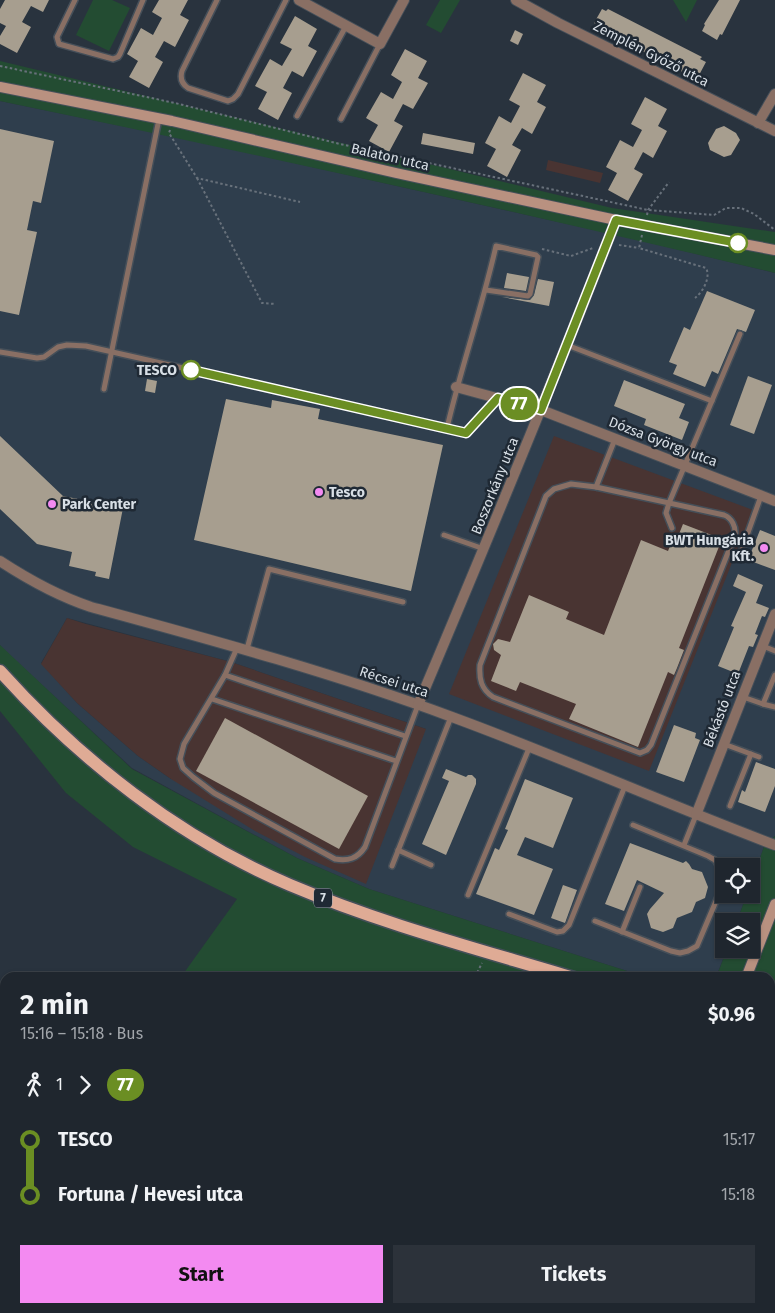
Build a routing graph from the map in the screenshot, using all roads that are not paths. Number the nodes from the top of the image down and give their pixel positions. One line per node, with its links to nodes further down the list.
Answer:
1 (75, 0): 2 (lane)
2 (143, 0)
3 (217, 0): 4 (lane)
4 (286, 0)
5 (298, 0): 8 (street)
6 (404, 0): 9 (street)
7 (516, 0): 15 (street, Zemplén Győző utca)
8 (346, 25): 9 (street); 12 (lane)
9 (380, 44): 14 (lane)
10 (0, 87): 13 (street, Balaton utca)
11 (775, 94): 15 (street)
12 (297, 116)
13 (159, 119): 17 (street, Balaton utca); 23 (lane)
14 (341, 119)
15 (758, 123): 16 (street, Zemplén Győző utca)
16 (775, 131)
17 (616, 220): 18 (street, Balaton utca); 21 (street, Boszorkány utca)
18 (775, 250)
19 (486, 290): 19 (lane); 24 (lane)
20 (740, 334): 27 (lane)
21 (567, 345): 27 (lane); 28 (street, Boszorkány utca)
22 (0, 352): 23 (lane)
23 (110, 352): 25 (lane); 29 (lane)
24 (456, 387): 26 (street, Dózsa György utca); 29 (lane)
25 (104, 389)
26 (498, 398): 28 (street, Dózsa György utca); 29 (lane)
27 (712, 401): 31 (lane)
28 (541, 410): 30 (street, Dózsa György utca); 38 (street, Boszorkány utca)
29 (447, 428)
30 (615, 439): 31 (street, Dózsa György utca); 32 (lane)
31 (686, 465): 33 (street, Dózsa György utca); 35 (lane)
32 (596, 487): 35 (lane); 35 (lane)
33 (762, 495): 34 (street, Dózsa György utca); 39 (lane)
34 (775, 500)
35 (669, 503): 36 (lane)
36 (672, 528)
37 (444, 535): 38 (lane)
38 (484, 549): 52 (street, Boszorkány utca)
39 (740, 555)
40 (0, 561): 44 (street, Récsei utca)
41 (403, 602): 44 (lane)
42 (775, 614): 43 (street, Békástó utca)
43 (762, 646): 45 (lane); 49 (street, Békástó utca)
44 (242, 648): 47 (lane); 52 (street, Récsei utca)
45 (775, 651)
46 (0, 671): 76 (main road, 7)
47 (225, 675): 50 (lane); 55 (lane)
48 (775, 675): 51 (lane)
49 (742, 697): 51 (lane); 56 (street, Békástó utca)
50 (212, 699): 60 (lane); 60 (lane)
51 (763, 704): 53 (lane)
52 (418, 705): 54 (street, Récsei utca); 55 (lane)
53 (775, 707)
54 (452, 716): 57 (street, Récsei utca); 67 (lane)
55 (405, 736): 60 (lane)
56 (724, 744): 58 (lane); 63 (street, Békástó utca)
57 (530, 746): 61 (street, Récsei utca); 71 (lane)
58 (751, 754): 59 (lane); 62 (lane)
59 (758, 757)
60 (396, 761)
61 (625, 786): 63 (street, Récsei utca); 73 (lane)
62 (730, 806)
63 (696, 815): 65 (lane); 66 (street, Récsei utca)
64 (633, 825): 65 (lane)
65 (684, 845): 75 (lane)
66 (775, 845)
67 (398, 850): 68 (lane); 69 (lane)
68 (431, 865)
69 (392, 866)
70 (640, 887): 75 (lane)
71 (468, 895)
72 (775, 904): 77 (street)
73 (508, 914)
74 (595, 921): 75 (lane)
75 (622, 932)
76 (553, 972)
77 (749, 972)

